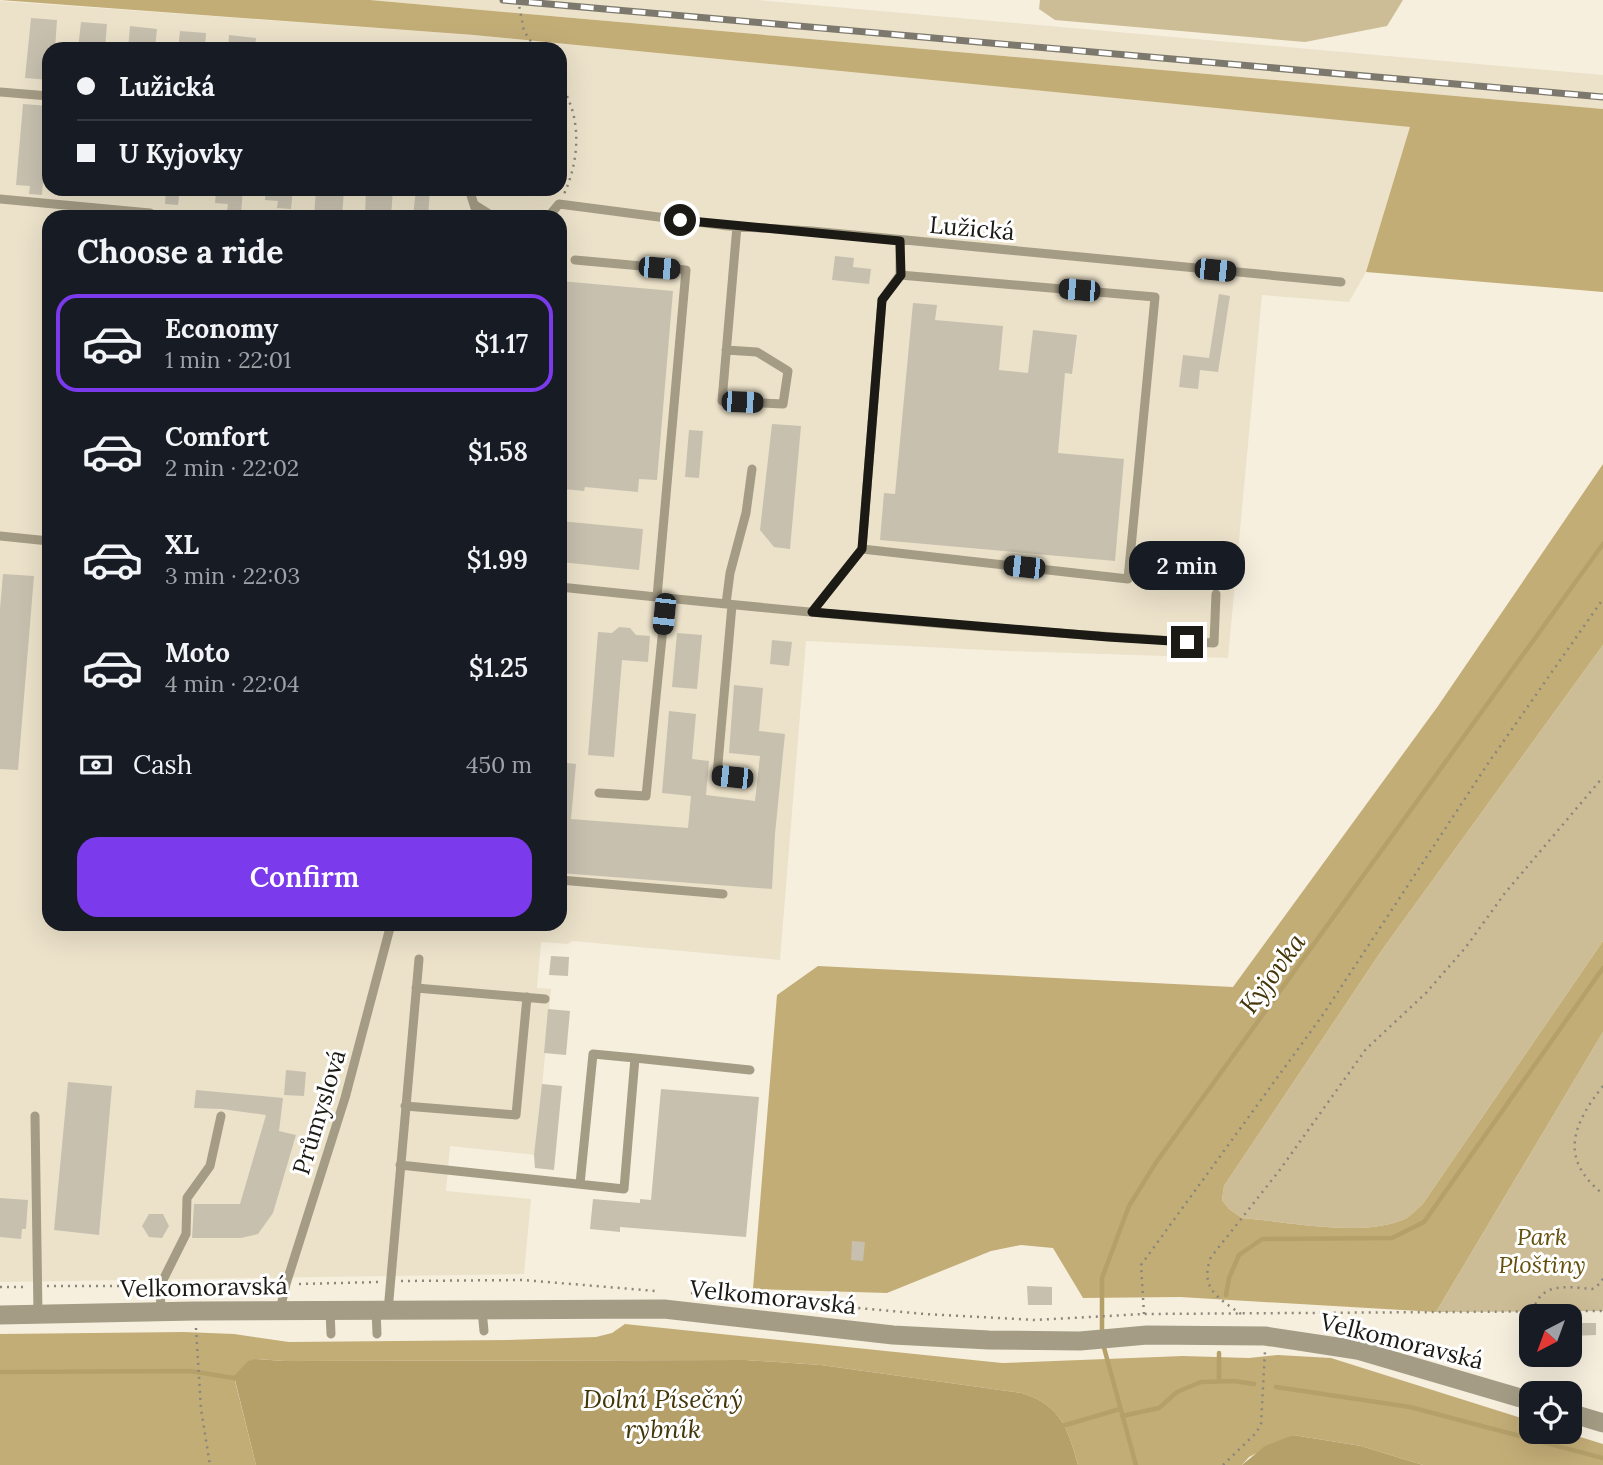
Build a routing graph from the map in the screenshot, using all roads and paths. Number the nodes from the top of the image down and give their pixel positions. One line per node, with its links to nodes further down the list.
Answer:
1 (518, 0): 2 (path)
2 (531, 42)
3 (0, 92): 4 (lane)
4 (42, 95)
5 (567, 96): 6 (path)
6 (567, 183)
7 (472, 196): 11 (lane)
8 (562, 196): 10 (path)
9 (0, 199): 12 (lane)
10 (559, 204): 15 (lane); 16 (lane, Lužická)
11 (475, 205): 13 (lane); 14 (lane)
12 (118, 210)
13 (476, 210)
14 (483, 210)
15 (554, 210)
16 (737, 226): 17 (lane, Lužická); 21 (lane)
17 (900, 241): 19 (lane); 20 (lane, Lužická)
18 (575, 260): 28 (lane)
19 (901, 275): 25 (lane); 25 (lane)
20 (1341, 282)
21 (726, 350): 21 (lane)
22 (752, 469): 30 (lane)
23 (0, 536): 24 (lane)
24 (42, 540)
25 (862, 549): 31 (lane)
26 (567, 588): 28 (lane)
27 (1216, 594): 31 (lane)
28 (661, 597): 30 (lane); 34 (lane)
29 (1603, 599): 64 (path)
30 (729, 604): 31 (lane); 33 (lane)
31 (812, 612)
32 (1603, 777): 65 (path)
33 (746, 778)
34 (599, 793)
35 (567, 881): 36 (lane)
36 (723, 894)
37 (389, 931): 53 (lane, Průmyslová)
38 (419, 959): 39 (lane)
39 (416, 988): 40 (lane); 45 (lane)
40 (527, 997): 41 (lane); 45 (lane)
41 (545, 999)
42 (635, 1058): 43 (lane); 49 (lane); 49 (lane)
43 (750, 1070)
44 (1603, 1086): 50 (path)
45 (405, 1106): 48 (lane)
46 (35, 1116): 63 (lane)
47 (221, 1116): 56 (lane)
48 (400, 1165): 49 (lane); 54 (lane)
49 (580, 1184)
50 (1603, 1194)
51 (1603, 1278): 52 (path)
52 (1536, 1304)
53 (281, 1310): 57 (street, Velkomoravská); 58 (street, Velkomoravská)
54 (382, 1310): 55 (street, Velkomoravská); 58 (street, Velkomoravská); 69 (lane)
55 (482, 1310): 67 (lane); 70 (street, Velkomoravská)
56 (161, 1311): 57 (street, Velkomoravská); 63 (street, Velkomoravská)
57 (195, 1311): 74 (path)
58 (330, 1311): 68 (lane)
59 (1582, 1311): 60 (path)
60 (1603, 1311)
61 (1519, 1312): 65 (path)
62 (0, 1314): 63 (street, Velkomoravská)
63 (38, 1314)
64 (1144, 1314): 65 (path); 66 (path)
65 (1241, 1314): 70 (path)
66 (1077, 1319)
67 (484, 1331)
68 (331, 1334)
69 (377, 1334)
70 (1265, 1336): 71 (street, Velkomoravská); 75 (path)
71 (1519, 1397)
72 (1582, 1417): 73 (street)
73 (1603, 1423)
74 (210, 1465)
75 (1223, 1465)

